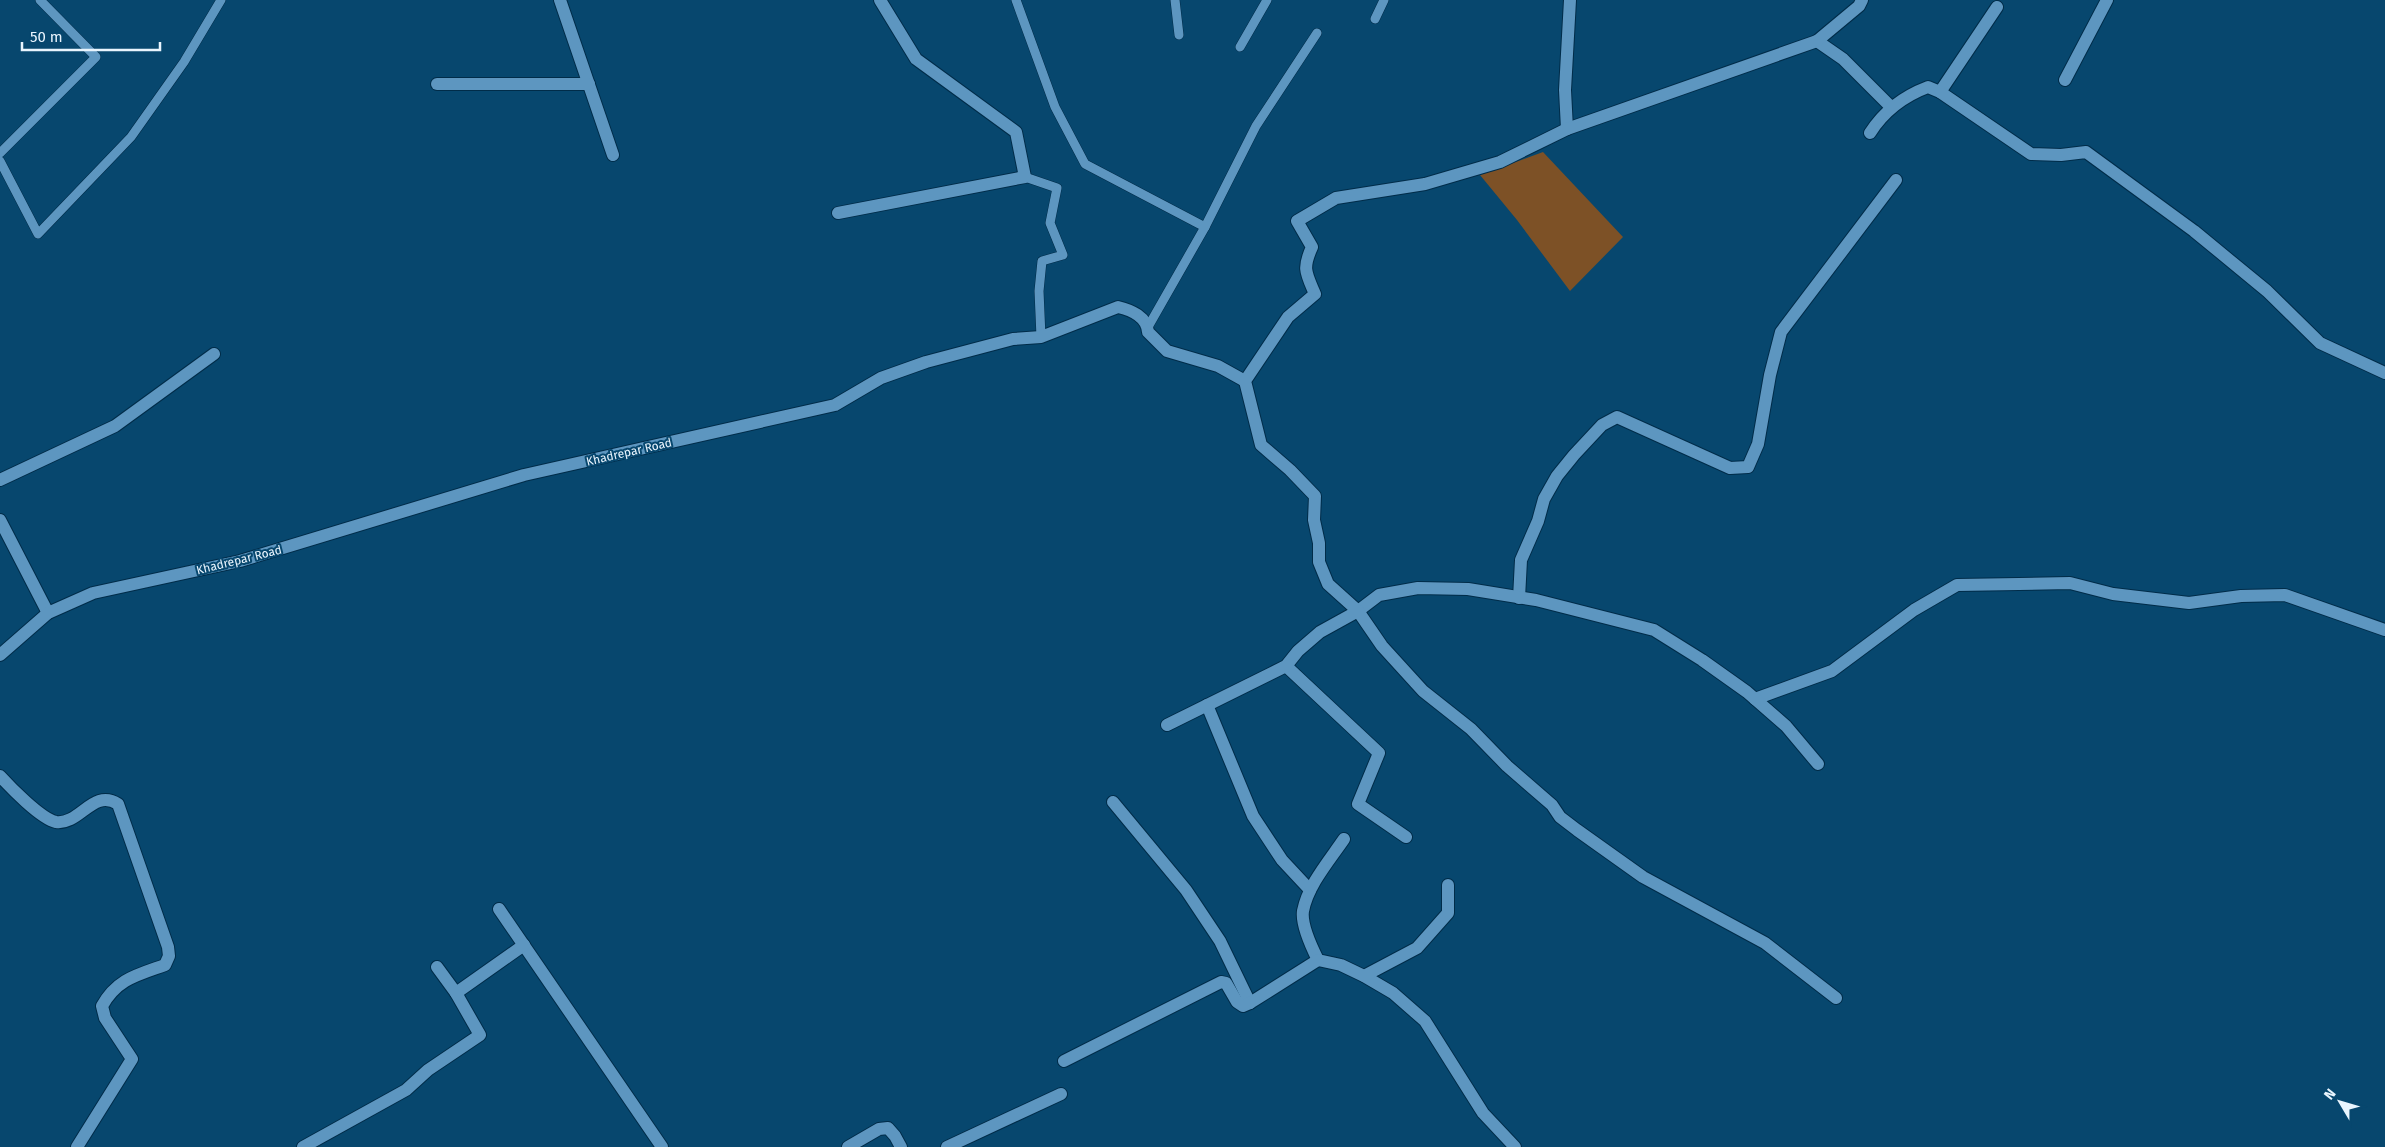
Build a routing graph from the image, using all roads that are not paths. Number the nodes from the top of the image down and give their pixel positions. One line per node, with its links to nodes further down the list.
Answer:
1 (40, 0): 25 (lane)
2 (221, 0): 27 (lane)
3 (560, 0): 20 (street)
4 (880, 0): 28 (street)
5 (1016, 0): 31 (lane)
6 (1175, 0): 15 (lane)
7 (1267, 0): 17 (lane)
8 (1384, 0): 13 (lane)
9 (1570, 0): 23 (street)
10 (1862, 0): 16 (street)
11 (2107, 0): 18 (street)
12 (1997, 8): 21 (street)
13 (1375, 19)
14 (1317, 33): 31 (lane)
15 (1179, 35)
16 (1817, 41): 22 (street); 23 (street)
17 (1240, 47)
18 (2065, 80)
19 (437, 84): 20 (street)
20 (589, 84): 26 (street)
21 (1940, 92): 22 (street); 35 (street)
22 (1892, 108): 24 (street)
23 (1567, 129): 36 (street)
24 (1870, 133)
25 (0, 153)
26 (613, 155)
27 (0, 161)
28 (1025, 177): 30 (street); 33 (lane)
29 (1896, 180): 39 (street)
30 (838, 213)
31 (1205, 227): 32 (lane)
32 (1148, 327): 33 (street, Khadrepar Road); 36 (street, Khadrepar Road)
33 (1041, 337): 41 (street, Khadrepar Road)
34 (214, 354): 37 (street)
35 (2385, 373)
36 (1245, 381): 40 (street)
37 (0, 480)
38 (0, 520): 41 (street)
39 (1518, 598): 40 (street); 45 (street)
40 (1358, 611): 44 (street); 61 (street)
41 (48, 613): 43 (street, Khadrepar Road)
42 (2385, 630): 45 (street)
43 (0, 655)
44 (1286, 666): 46 (street); 51 (street)
45 (1755, 699): 48 (street)
46 (1207, 705): 47 (street); 54 (street)
47 (1167, 725)
48 (1818, 764)
49 (0, 776): 65 (street)
50 (1113, 802): 62 (street)
51 (1406, 837)
52 (1344, 839): 54 (street)
53 (1448, 885): 59 (street)
54 (1310, 890): 57 (street)
55 (499, 909): 56 (street)
56 (524, 944): 60 (street); 67 (street)
57 (1318, 960): 59 (street); 62 (street)
58 (438, 967): 60 (street)
59 (1364, 976): 71 (street)
60 (456, 993): 66 (street)
61 (1836, 998)
62 (1250, 1004): 63 (street)
63 (1064, 1061)
64 (1062, 1094): 70 (street)
65 (77, 1147)
66 (303, 1147)
67 (662, 1147)
68 (848, 1147): 69 (street)
69 (901, 1147)
70 (947, 1147)
71 (1515, 1147)

